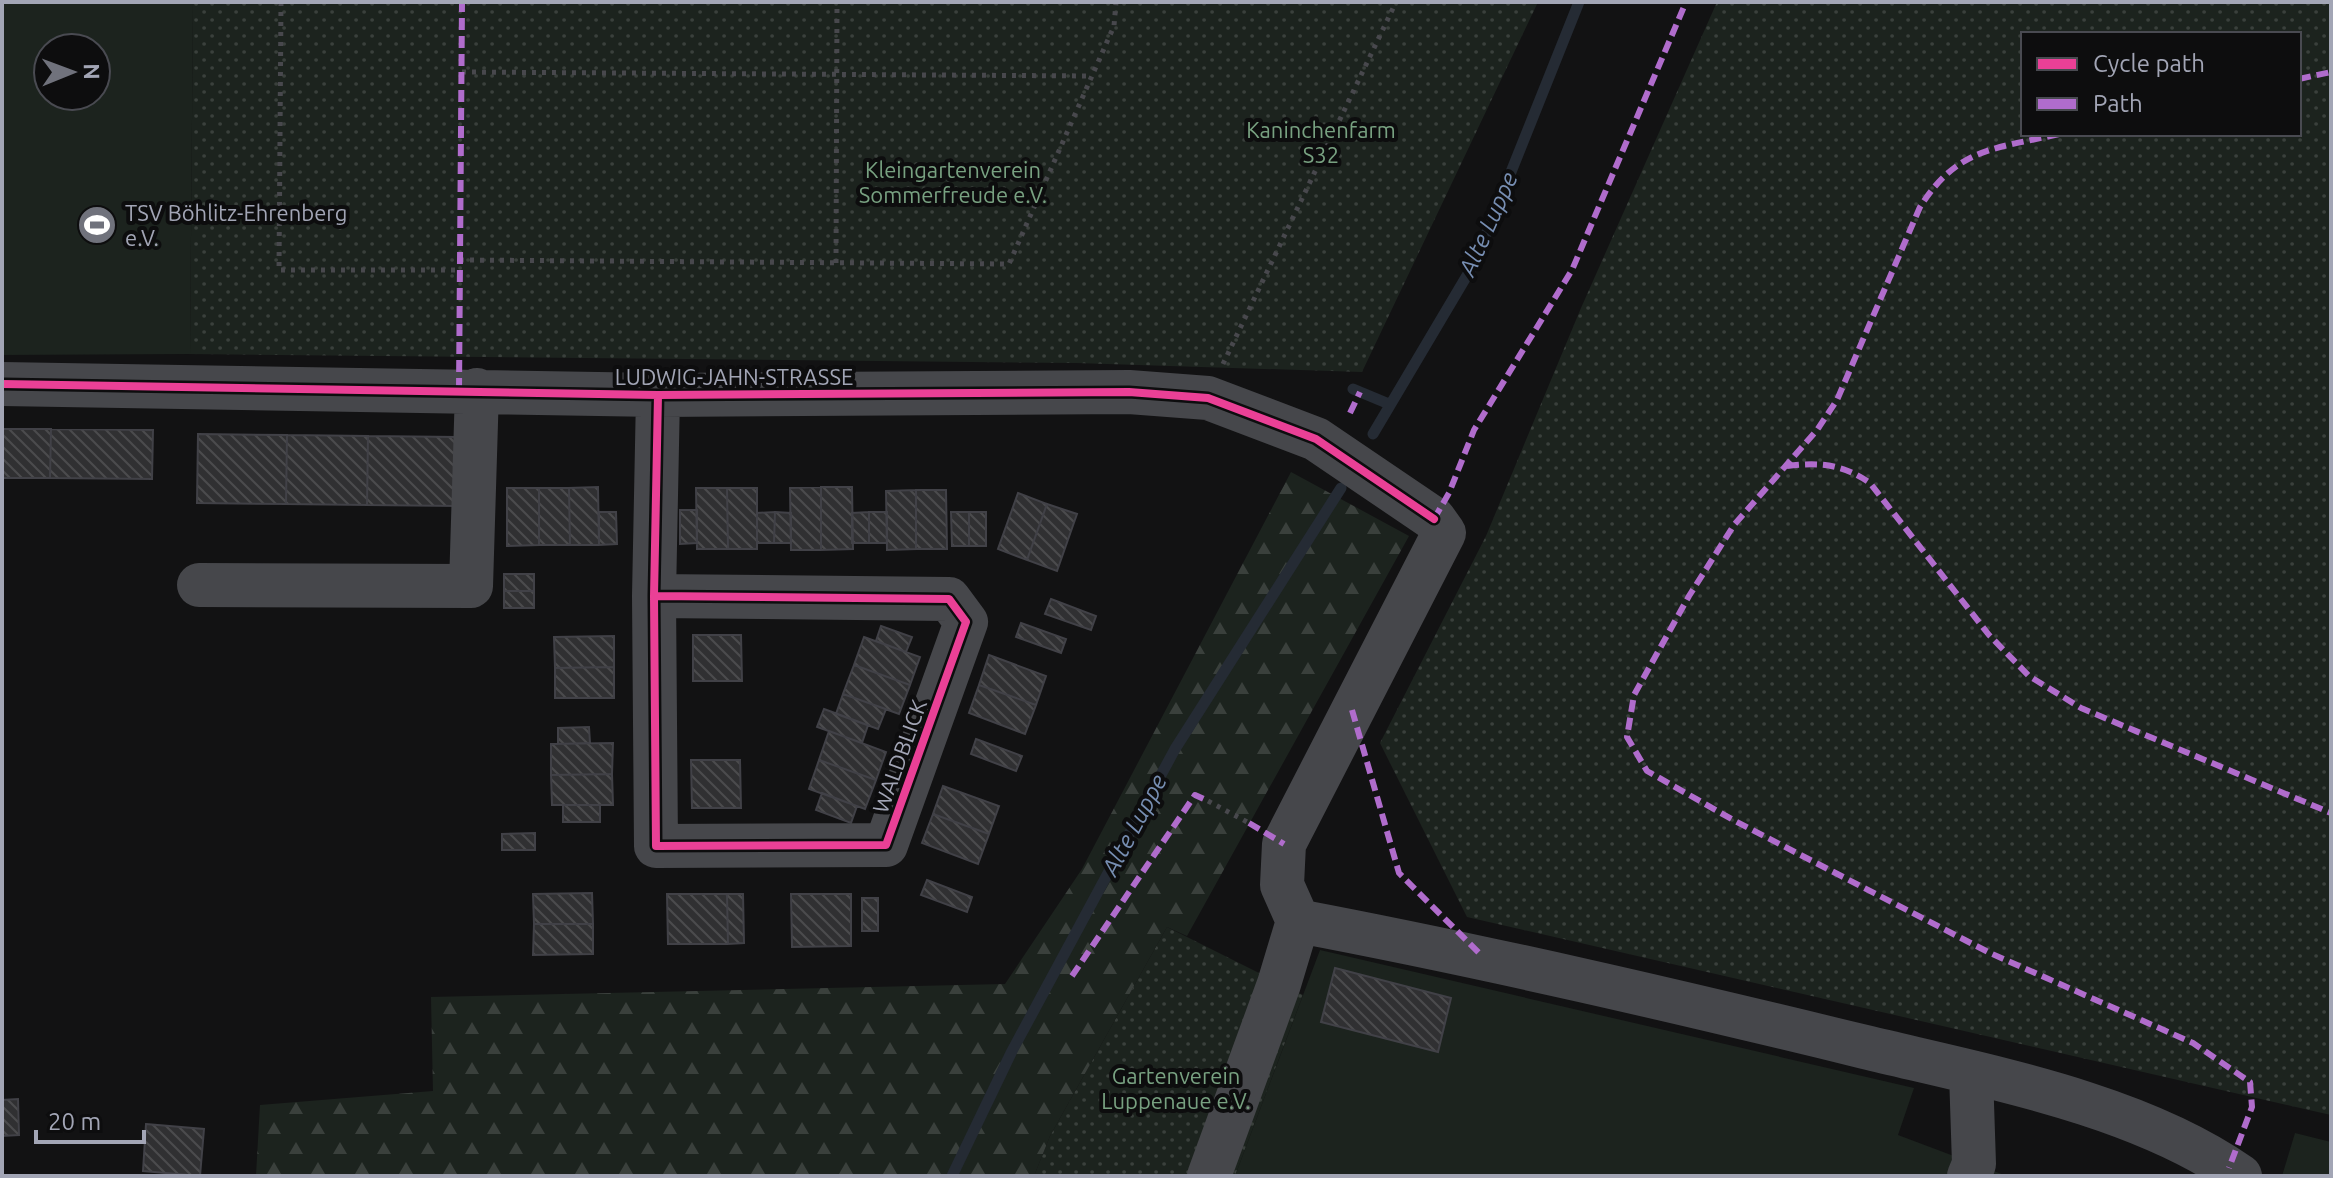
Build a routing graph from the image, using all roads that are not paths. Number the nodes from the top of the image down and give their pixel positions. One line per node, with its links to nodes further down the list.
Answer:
1 (2, 384): 2 (street, LUDWIG-JAHN-STRASSE)
2 (477, 390): 3 (street, LUDWIG-JAHN-STRASSE); 4 (street)
3 (658, 395): 5 (street, WALDBLICK); 6 (street, LUDWIG-JAHN-STRASSE)
4 (199, 585)
5 (654, 596): 5 (street, WALDBLICK)
6 (1298, 921): 7 (street); 8 (street)
7 (1971, 1073): 9 (street); 10 (street)
8 (1209, 1176)
9 (1969, 1176)
10 (2240, 1176)

